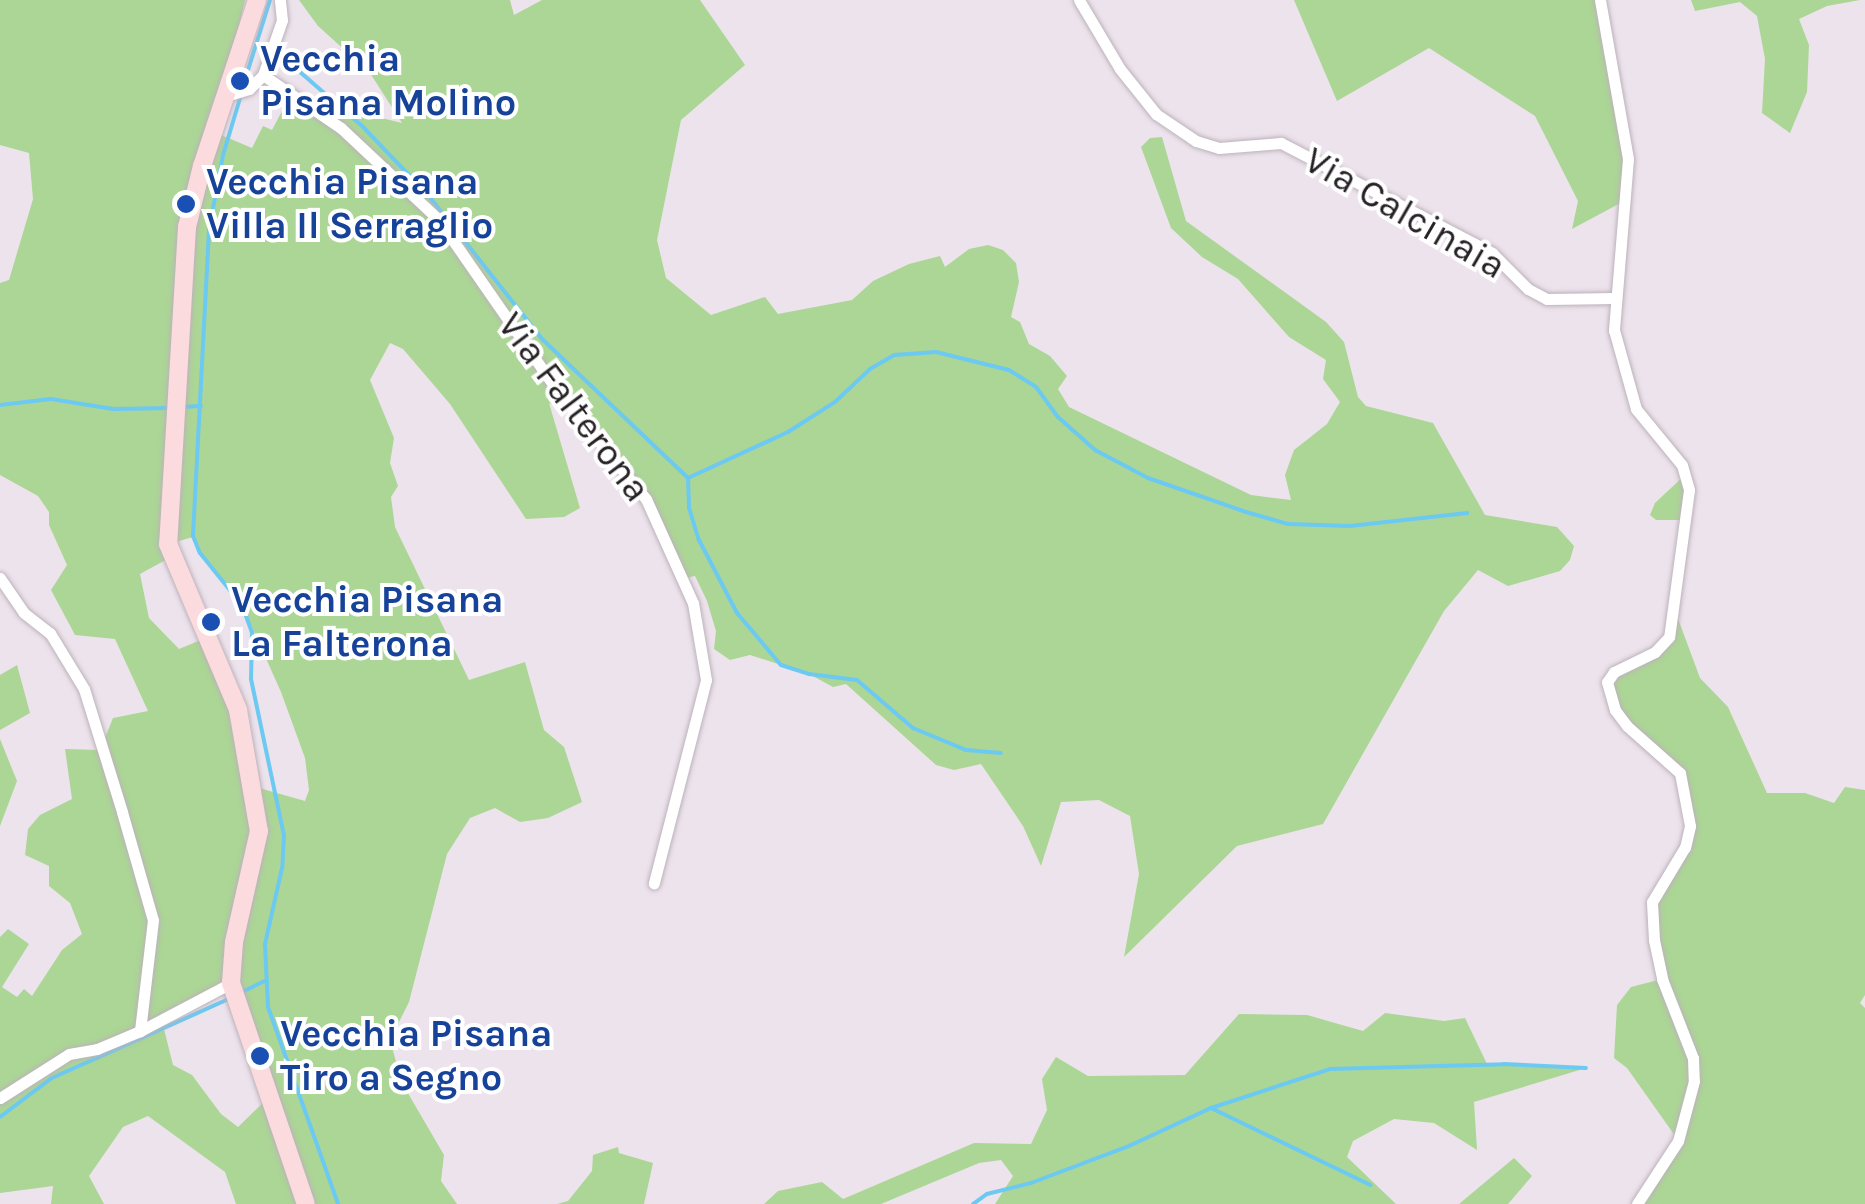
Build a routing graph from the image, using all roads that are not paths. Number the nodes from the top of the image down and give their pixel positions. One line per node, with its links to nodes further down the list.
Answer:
1 (257, 0): 6 (main road)
2 (280, 0): 5 (street)
3 (1079, 0): 7 (street, Via Calcinaia)
4 (1600, 0): 7 (street)
5 (264, 75): 6 (street); 9 (street, Via Falterona)
6 (226, 96): 10 (main road)
7 (1616, 298): 14 (street)
8 (0, 578): 11 (street)
9 (654, 883)
10 (231, 983): 11 (street); 13 (main road)
11 (140, 1031): 12 (street)
12 (0, 1098)
13 (306, 1204)
14 (1637, 1204)

